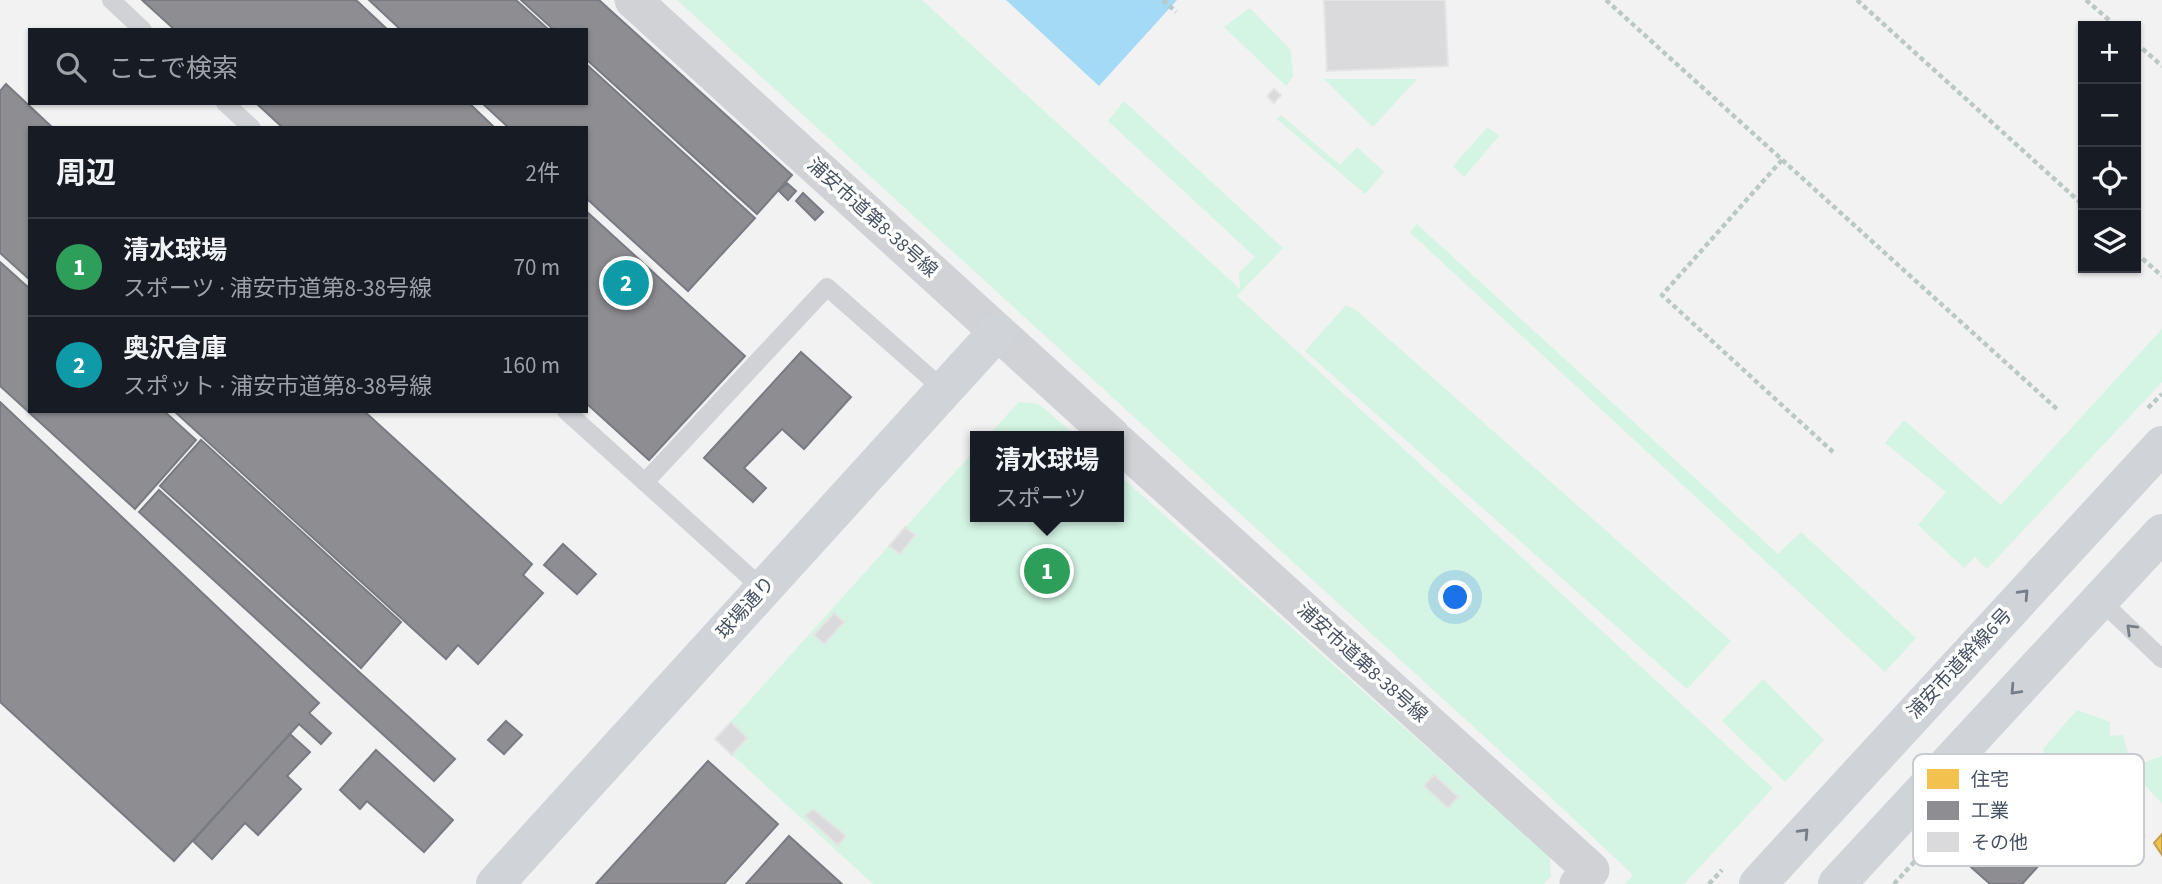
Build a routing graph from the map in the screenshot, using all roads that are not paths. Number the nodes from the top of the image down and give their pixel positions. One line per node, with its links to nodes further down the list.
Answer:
1 (111, 0): 3 (lane)
2 (633, 0): 6 (street, 浦安市道第8-38号線)
3 (141, 28)
4 (227, 105): 5 (lane)
5 (250, 126)
6 (997, 332): 7 (street, 球場通り); 9 (street, 浦安市道第8-38号線)
7 (944, 390): 12 (lane); 14 (street, 球場通り)
8 (568, 413): 12 (lane)
9 (1106, 431)
10 (2162, 445): 19 (street, 浦安市道幹線6号, one-way to 10)
11 (1124, 448): 21 (street, 浦安市道第8-38号線)
12 (645, 482): 14 (lane)
13 (2162, 533): 15 (street)
14 (763, 589): 20 (street, 球場通り)
15 (2099, 600): 16 (lane, one-way to 15); 17 (street, one-way to 17)
16 (2162, 659)
17 (1957, 754)
18 (1913, 802): 22 (street, one-way to 22)
19 (1776, 877)
20 (495, 884)
21 (1578, 884)
22 (1838, 884)

